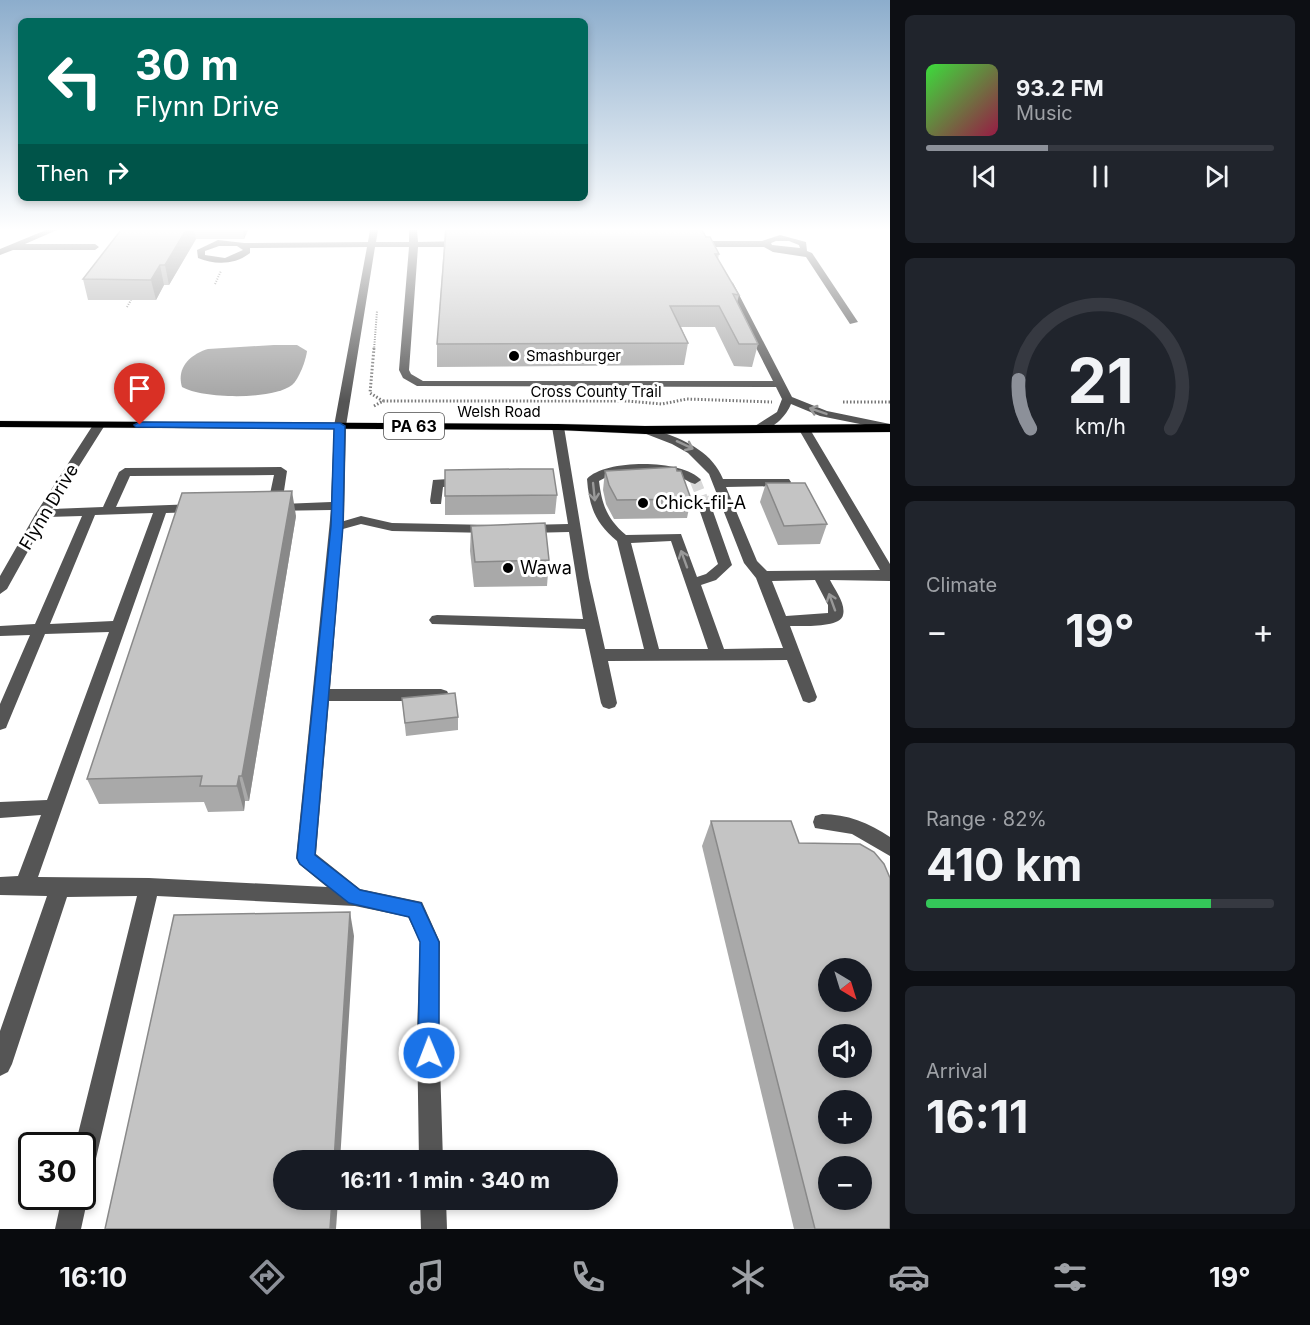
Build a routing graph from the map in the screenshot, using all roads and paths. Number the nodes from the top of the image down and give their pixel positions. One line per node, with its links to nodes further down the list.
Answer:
1 (364, 287): 17 (street)
2 (411, 287): 9 (street)
3 (729, 287): 9 (street)
4 (830, 287): 8 (street)
5 (131, 300): 6 (path)
6 (127, 307)
7 (377, 307): 11 (path)
8 (853, 322)
9 (781, 384): 10 (street)
10 (788, 400): 11 (path, Cross County Trail); 19 (street); 21 (street, one-way to 10)
11 (383, 401): 14 (path, Cross County Trail)
12 (832, 402): 13 (path)
13 (890, 402)
14 (374, 406)
15 (0, 424): 16 (main road, Welsh Road / PA 63)
16 (99, 425): 17 (main road, Welsh Road / PA 63); 34 (street, Flynn Drive)
17 (340, 426): 18 (main road, Welsh Road / PA 63); 29 (street)
18 (558, 427): 22 (main road, Welsh Road / PA 63); 36 (street)
19 (759, 428): 20 (main road, Welsh Road / PA 63); 22 (main road, Welsh Road / PA 63)
20 (804, 428): 21 (main road, Welsh Road / PA 63); 40 (street)
21 (890, 428)
22 (645, 430): 26 (street, one-way to 26)
23 (695, 480): 37 (street, one-way to 37)
24 (475, 482): 27 (street)
25 (785, 482): 26 (street)
26 (719, 483): 39 (street)
27 (436, 501)
28 (704, 504): 41 (street)
29 (338, 507): 32 (street); 35 (street)
30 (207, 508): 31 (street)
31 (161, 509): 32 (street); 46 (street)
32 (108, 511): 33 (street)
33 (90, 512): 34 (street); 47 (street)
34 (42, 513): 42 (street, Flynn Drive)
35 (341, 527): 36 (street); 53 (street)
36 (575, 528): 45 (street)
37 (623, 539): 41 (street, one-way to 37); 52 (street)
38 (820, 575): 39 (street); 40 (street); 44 (street, one-way to 38)
39 (763, 576): 44 (street)
40 (890, 576)
41 (693, 584): 49 (street)
42 (0, 589)
43 (437, 620): 45 (street)
44 (780, 621): 50 (street)
45 (592, 624): 51 (street)
46 (120, 626): 47 (street); 58 (street)
47 (41, 629): 48 (street); 57 (street)
48 (0, 631)
49 (718, 654): 50 (street); 52 (street)
50 (793, 654): 55 (street)
51 (599, 655): 52 (street); 56 (street)
52 (653, 655)
53 (322, 695): 54 (street); 66 (street)
54 (441, 695)
55 (809, 697)
56 (609, 703)
57 (0, 723)
58 (53, 807): 59 (street); 62 (street)
59 (0, 810)
60 (822, 822): 61 (street)
61 (890, 849)
62 (25, 885): 63 (street); 65 (street)
63 (0, 886)
64 (149, 887): 65 (street); 66 (street); 68 (street)
65 (60, 888): 67 (street)
66 (355, 897): 69 (street)
67 (0, 1064)
68 (90, 1132)
69 (431, 1150)
70 (72, 1210): 72 (street)
71 (433, 1210): 73 (street)
72 (68, 1229)
73 (434, 1229)

